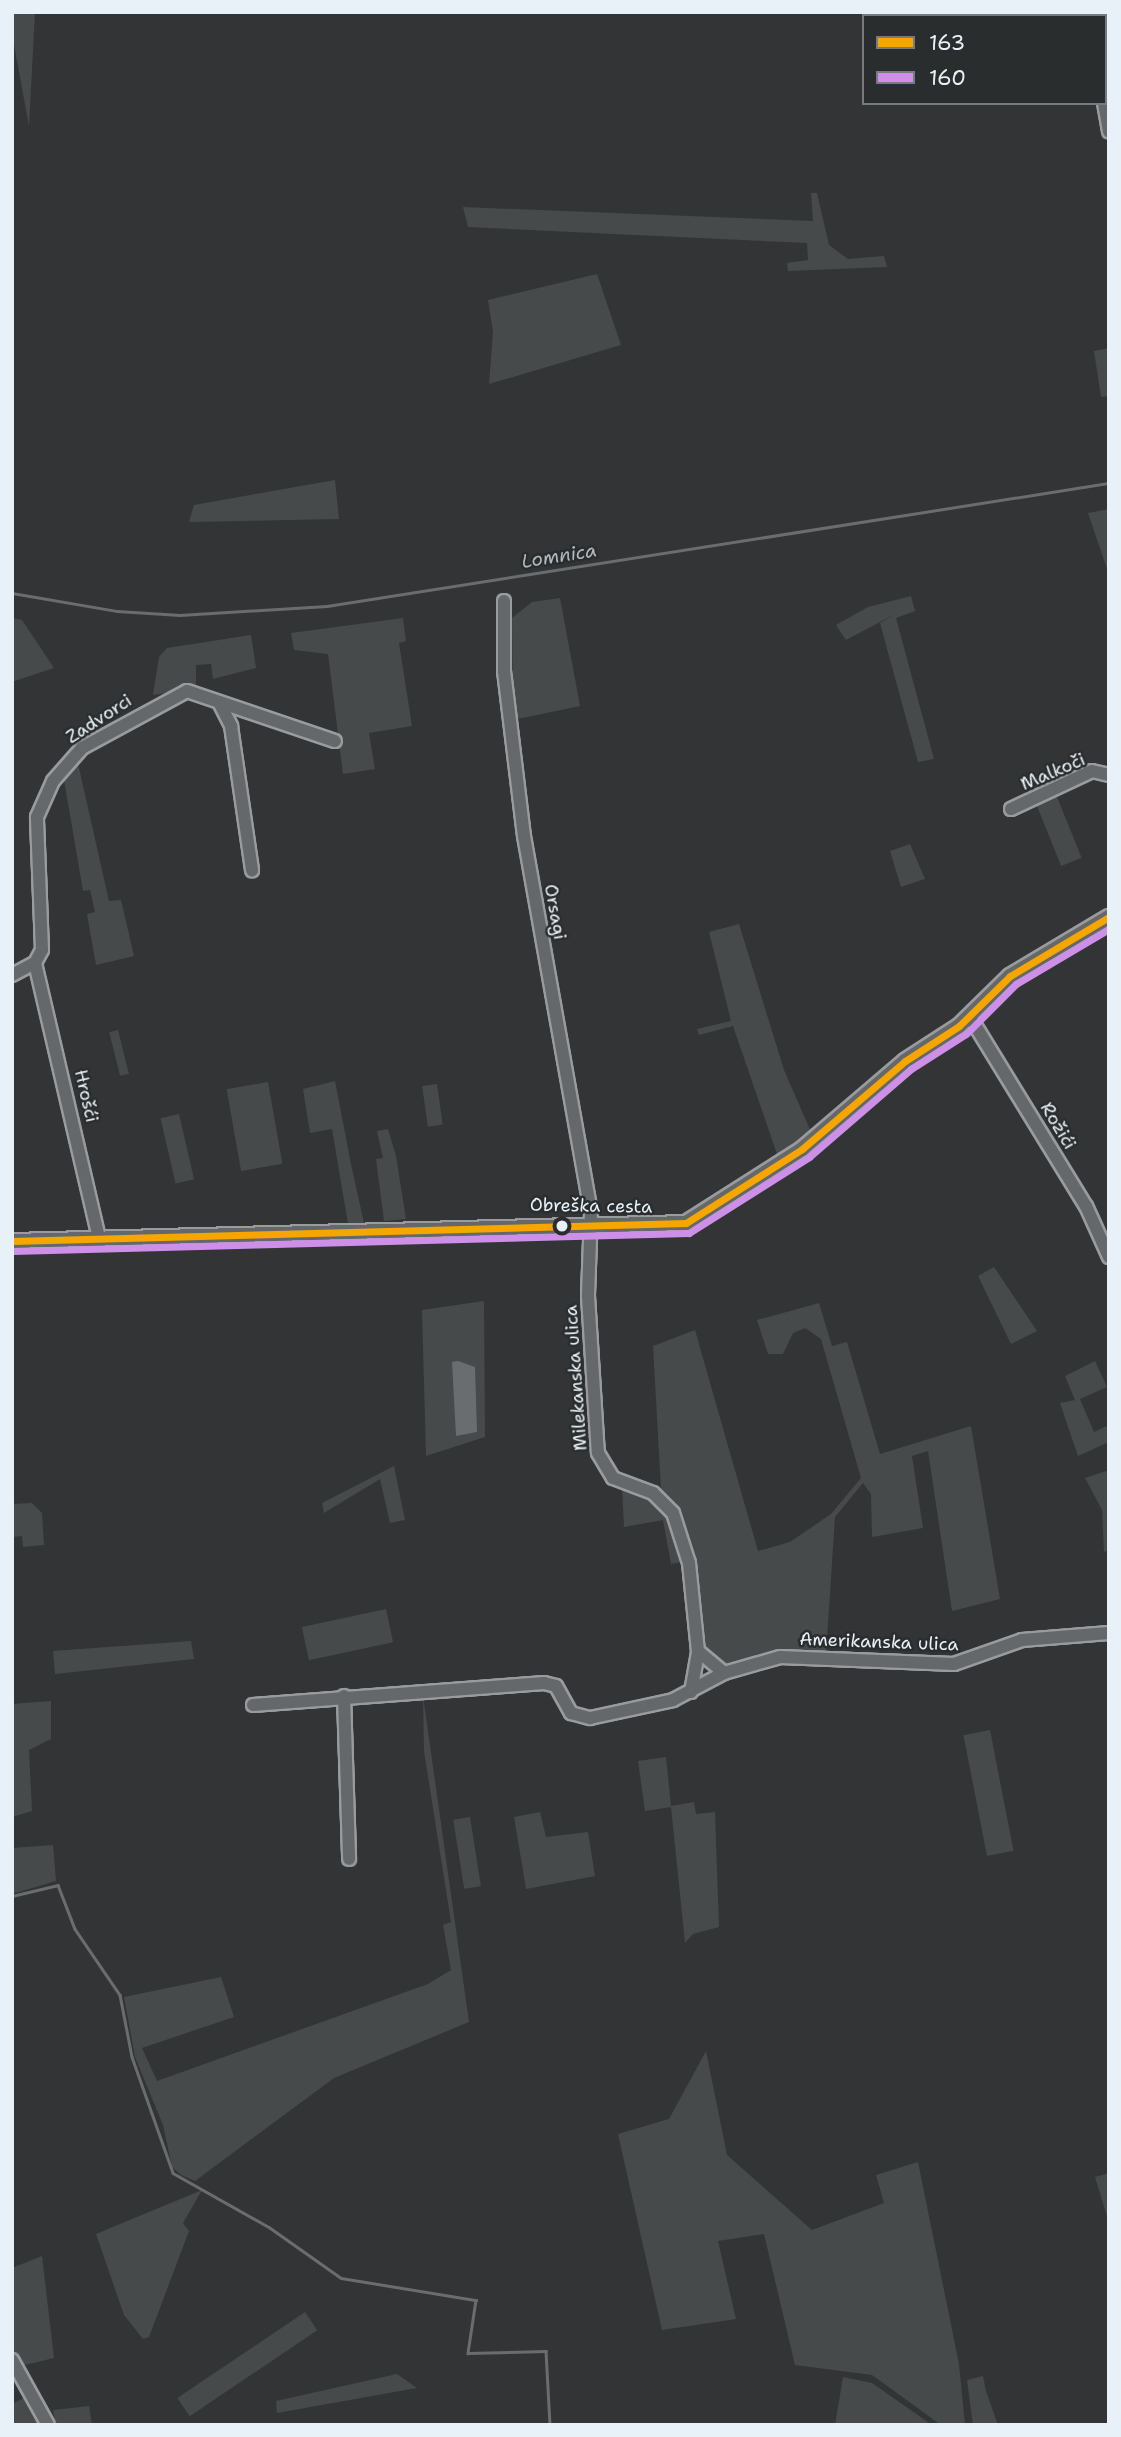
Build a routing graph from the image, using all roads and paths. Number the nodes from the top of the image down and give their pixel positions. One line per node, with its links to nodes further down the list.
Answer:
1 (1104, 105): 2 (street)
2 (1109, 132)
3 (504, 601): 13 (street, Orsagi)
4 (216, 701): 5 (street, Zadvorci); 8 (street); 10 (street, Zadvorci)
5 (335, 741)
6 (1109, 775): 7 (street, Malkoči)
7 (1011, 809)
8 (252, 870)
9 (1109, 918): 12 (main road, Obreška cesta)
10 (35, 963): 11 (street); 14 (street, Hrošći)
11 (12, 975)
12 (970, 1017): 13 (main road, Obreška cesta); 16 (street, Rožići)
13 (591, 1226): 14 (main road, Obreška cesta); 18 (street, Milekanska ulica)
14 (99, 1237): 15 (main road, Obreška cesta)
15 (12, 1241)
16 (1109, 1257)
17 (1109, 1633): 19 (street, Amerikanska ulica)
18 (698, 1651): 19 (street); 20 (street, Milekanska ulica)
19 (724, 1673): 20 (street, Amerikanska ulica)
20 (691, 1693): 21 (street, Amerikanska ulica)
21 (344, 1696): 22 (street, Amerikanska ulica); 23 (street)
22 (253, 1705)
23 (349, 1859)
24 (12, 2360): 25 (street)
25 (48, 2425)

